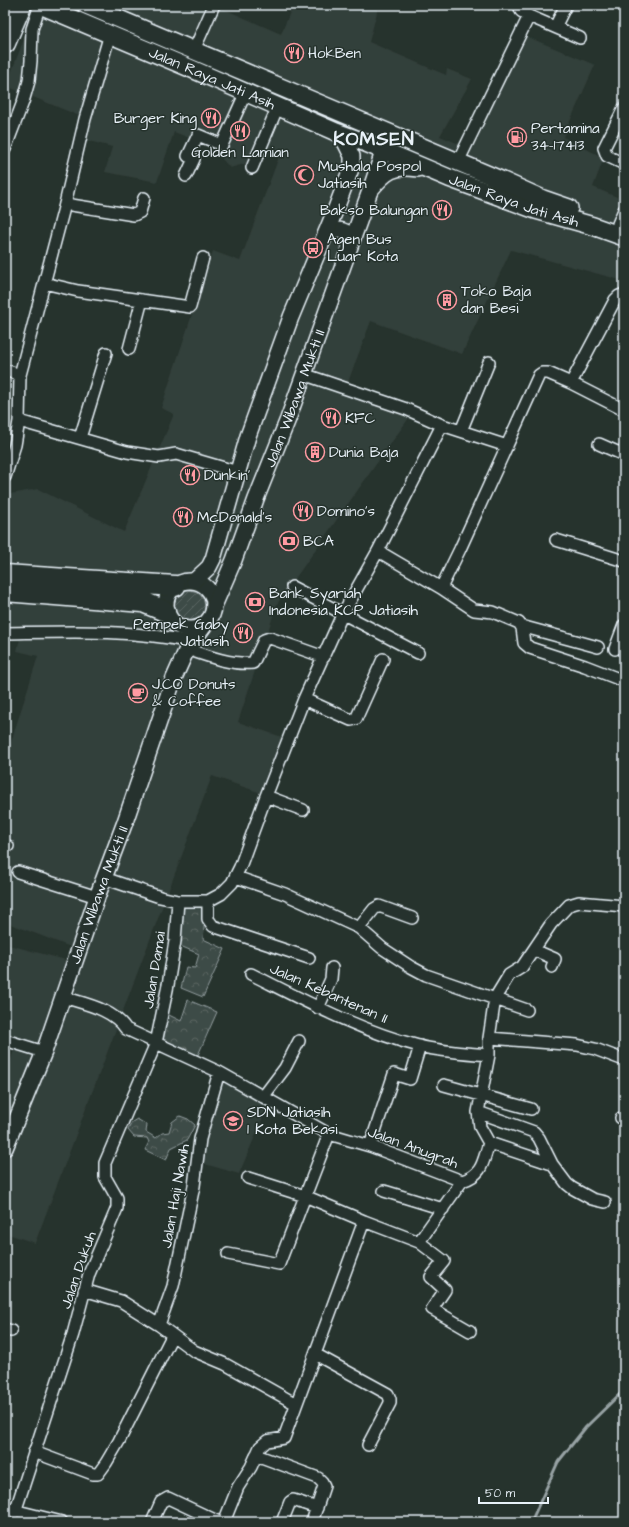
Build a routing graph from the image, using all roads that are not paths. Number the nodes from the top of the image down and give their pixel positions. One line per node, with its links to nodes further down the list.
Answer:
1 (21, 5): 11 (highway)
2 (40, 5): 9 (main road, Jalan Raya Jati Asih); 20 (street)
3 (86, 5): 12 (main road, Jalan Raya Jati Asih)
4 (214, 5): 12 (street)
5 (519, 5): 7 (street)
6 (566, 5): 8 (street)
7 (529, 16): 8 (street); 22 (street)
8 (555, 27): 10 (street)
9 (110, 34): 13 (main road, Jalan Raya Jati Asih); 29 (street)
10 (580, 38)
11 (5, 43)
12 (194, 50): 16 (main road, Jalan Raya Jati Asih)
13 (246, 92): 14 (main road, Jalan Raya Jati Asih); 26 (street)
14 (278, 106): 17 (main road, Jalan Raya Jati Asih); 24 (street)
15 (624, 108): 23 (street)
16 (363, 122): 18 (main road, Jalan Raya Jati Asih); 19 (main road)
17 (336, 132): 19 (main road, Jalan Raya Jati Asih); 31 (main road, Jalan Wibawa Mukti II)
18 (390, 133): 21 (main road); 22 (main road, Jalan Raya Jati Asih)
19 (357, 140): 21 (main road, Jalan Raya Jati Asih)
20 (5, 148)
21 (384, 151): 25 (main road, Jalan Raya Jati Asih); 27 (main road, Jalan Wibawa Mukti II)
22 (458, 162): 30 (main road, Jalan Raya Jati Asih)
23 (624, 164)
24 (252, 168)
25 (431, 171): 27 (main road); 30 (main road, Jalan Raya Jati Asih)
26 (186, 176)
27 (371, 188): 32 (main road, Jalan Wibawa Mukti II)
28 (144, 198): 29 (street)
29 (65, 204): 34 (street)
30 (622, 224)
31 (326, 234): 32 (main road); 52 (main road, Jalan Wibawa Mukti II)
32 (353, 237): 41 (main road, Jalan Wibawa Mukti II)
33 (203, 258): 36 (street)
34 (44, 283): 36 (street); 42 (street)
35 (624, 294): 43 (street)
36 (142, 300): 37 (street)
37 (129, 349)
38 (106, 353): 48 (street)
39 (489, 362): 47 (street)
40 (5, 370): 42 (street)
41 (303, 374): 46 (street); 63 (main road, Jalan Wibawa Mukti II)
42 (20, 375): 45 (street)
43 (571, 383): 44 (street); 50 (street)
44 (624, 410)
45 (19, 421): 48 (street); 53 (street)
46 (442, 425): 47 (street); 55 (street)
47 (461, 431): 50 (street)
48 (80, 438): 52 (street)
49 (599, 444): 51 (street)
50 (507, 446): 61 (street)
51 (624, 455)
52 (238, 472): 58 (main road, Jalan Wibawa Mukti II)
53 (5, 477)
54 (556, 540): 56 (street)
55 (378, 551): 61 (street); 64 (street)
56 (624, 561)
57 (5, 575): 59 (highway)
58 (194, 581): 59 (main road); 63 (main road)
59 (175, 586): 65 (main road)
60 (292, 587): 64 (street)
61 (441, 588): 67 (street)
62 (5, 591): 65 (highway)
63 (214, 606): 66 (main road)
64 (342, 615): 73 (street); 74 (street)
65 (170, 618): 66 (main road); 70 (main road)
66 (204, 626): 70 (main road, Jalan Wibawa Mukti II)
67 (521, 626): 71 (street); 76 (street)
68 (624, 626): 72 (street)
69 (5, 633): 70 (street)
70 (189, 645): 74 (street); 82 (main road, Jalan Wibawa Mukti II)
71 (598, 648)
72 (615, 649)
73 (418, 653)
74 (324, 657): 77 (street)
75 (383, 659): 77 (street)
76 (624, 681)
77 (304, 699): 78 (street)
78 (266, 796): 79 (street); 81 (street)
79 (303, 810)
80 (18, 872): 83 (street)
81 (236, 877): 85 (street); 89 (street)
82 (104, 878): 83 (main road, Jalan Wibawa Mukti II); 84 (street)
83 (97, 897): 95 (main road, Jalan Wibawa Mukti II)
84 (178, 901): 85 (street); 102 (street, Jalan Damai)
85 (208, 902): 91 (street)
86 (624, 902): 87 (street)
87 (624, 907): 90 (street)
88 (412, 918): 89 (street)
89 (359, 928): 96 (street)
90 (534, 950): 93 (street); 96 (street)
91 (309, 958)
92 (332, 968): 97 (street)
93 (552, 968)
94 (251, 974): 97 (street, Jalan Kebantenan II)
95 (63, 996): 102 (street, Jalan Anugrah); 104 (main road, Jalan Wibawa Mukti II)
96 (495, 998): 98 (street); 99 (street)
97 (318, 1008): 103 (street, Jalan Kebantenan II)
98 (528, 1010)
99 (489, 1038): 105 (street); 106 (street)
100 (5, 1040): 104 (street)
101 (299, 1041): 110 (street)
102 (156, 1043): 107 (street, Jalan Anugrah); 127 (street, Jalan Dukuh)
103 (420, 1046): 105 (street, Jalan Kebantenan II); 115 (street)
104 (44, 1052): 116 (main road, Jalan Wibawa Mukti II)
105 (489, 1055): 109 (street)
106 (624, 1060)
107 (219, 1072): 110 (street, Jalan Anugrah); 128 (street, Jalan Haji Nawih)
108 (444, 1085): 109 (street)
109 (480, 1095): 111 (street); 112 (street)
110 (263, 1097): 113 (street, Jalan Anugrah)
111 (531, 1109)
112 (478, 1112): 114 (street); 117 (street)
113 (329, 1134): 115 (street, Jalan Anugrah); 121 (street)
114 (489, 1142): 117 (street); 119 (street, Jalan Anugrah)
115 (370, 1146): 119 (street, Jalan Anugrah)
116 (5, 1148)
117 (552, 1164): 122 (street)
118 (248, 1178): 121 (street)
119 (462, 1181): 123 (street)
120 (384, 1191): 123 (street)
121 (305, 1196): 124 (street); 126 (street)
122 (605, 1202)
123 (443, 1209): 125 (street)
124 (364, 1221): 125 (street); 131 (street)
125 (419, 1242): 129 (street)
126 (228, 1254)
127 (84, 1290): 128 (street); 134 (street, Jalan Dukuh)
128 (159, 1325): 130 (street)
129 (470, 1331)
130 (172, 1336): 132 (street); 134 (street)
131 (315, 1354): 132 (street); 133 (street)
132 (296, 1404): 135 (street)
133 (368, 1445)
134 (34, 1452): 137 (street, Jalan Dukuh)
135 (256, 1455): 136 (street); 141 (street)
136 (317, 1508): 142 (street); 143 (street)
137 (10, 1510): 138 (street)
138 (62, 1522)
139 (152, 1522): 140 (street)
140 (218, 1522)
141 (224, 1522)
142 (282, 1522)
143 (312, 1522)

